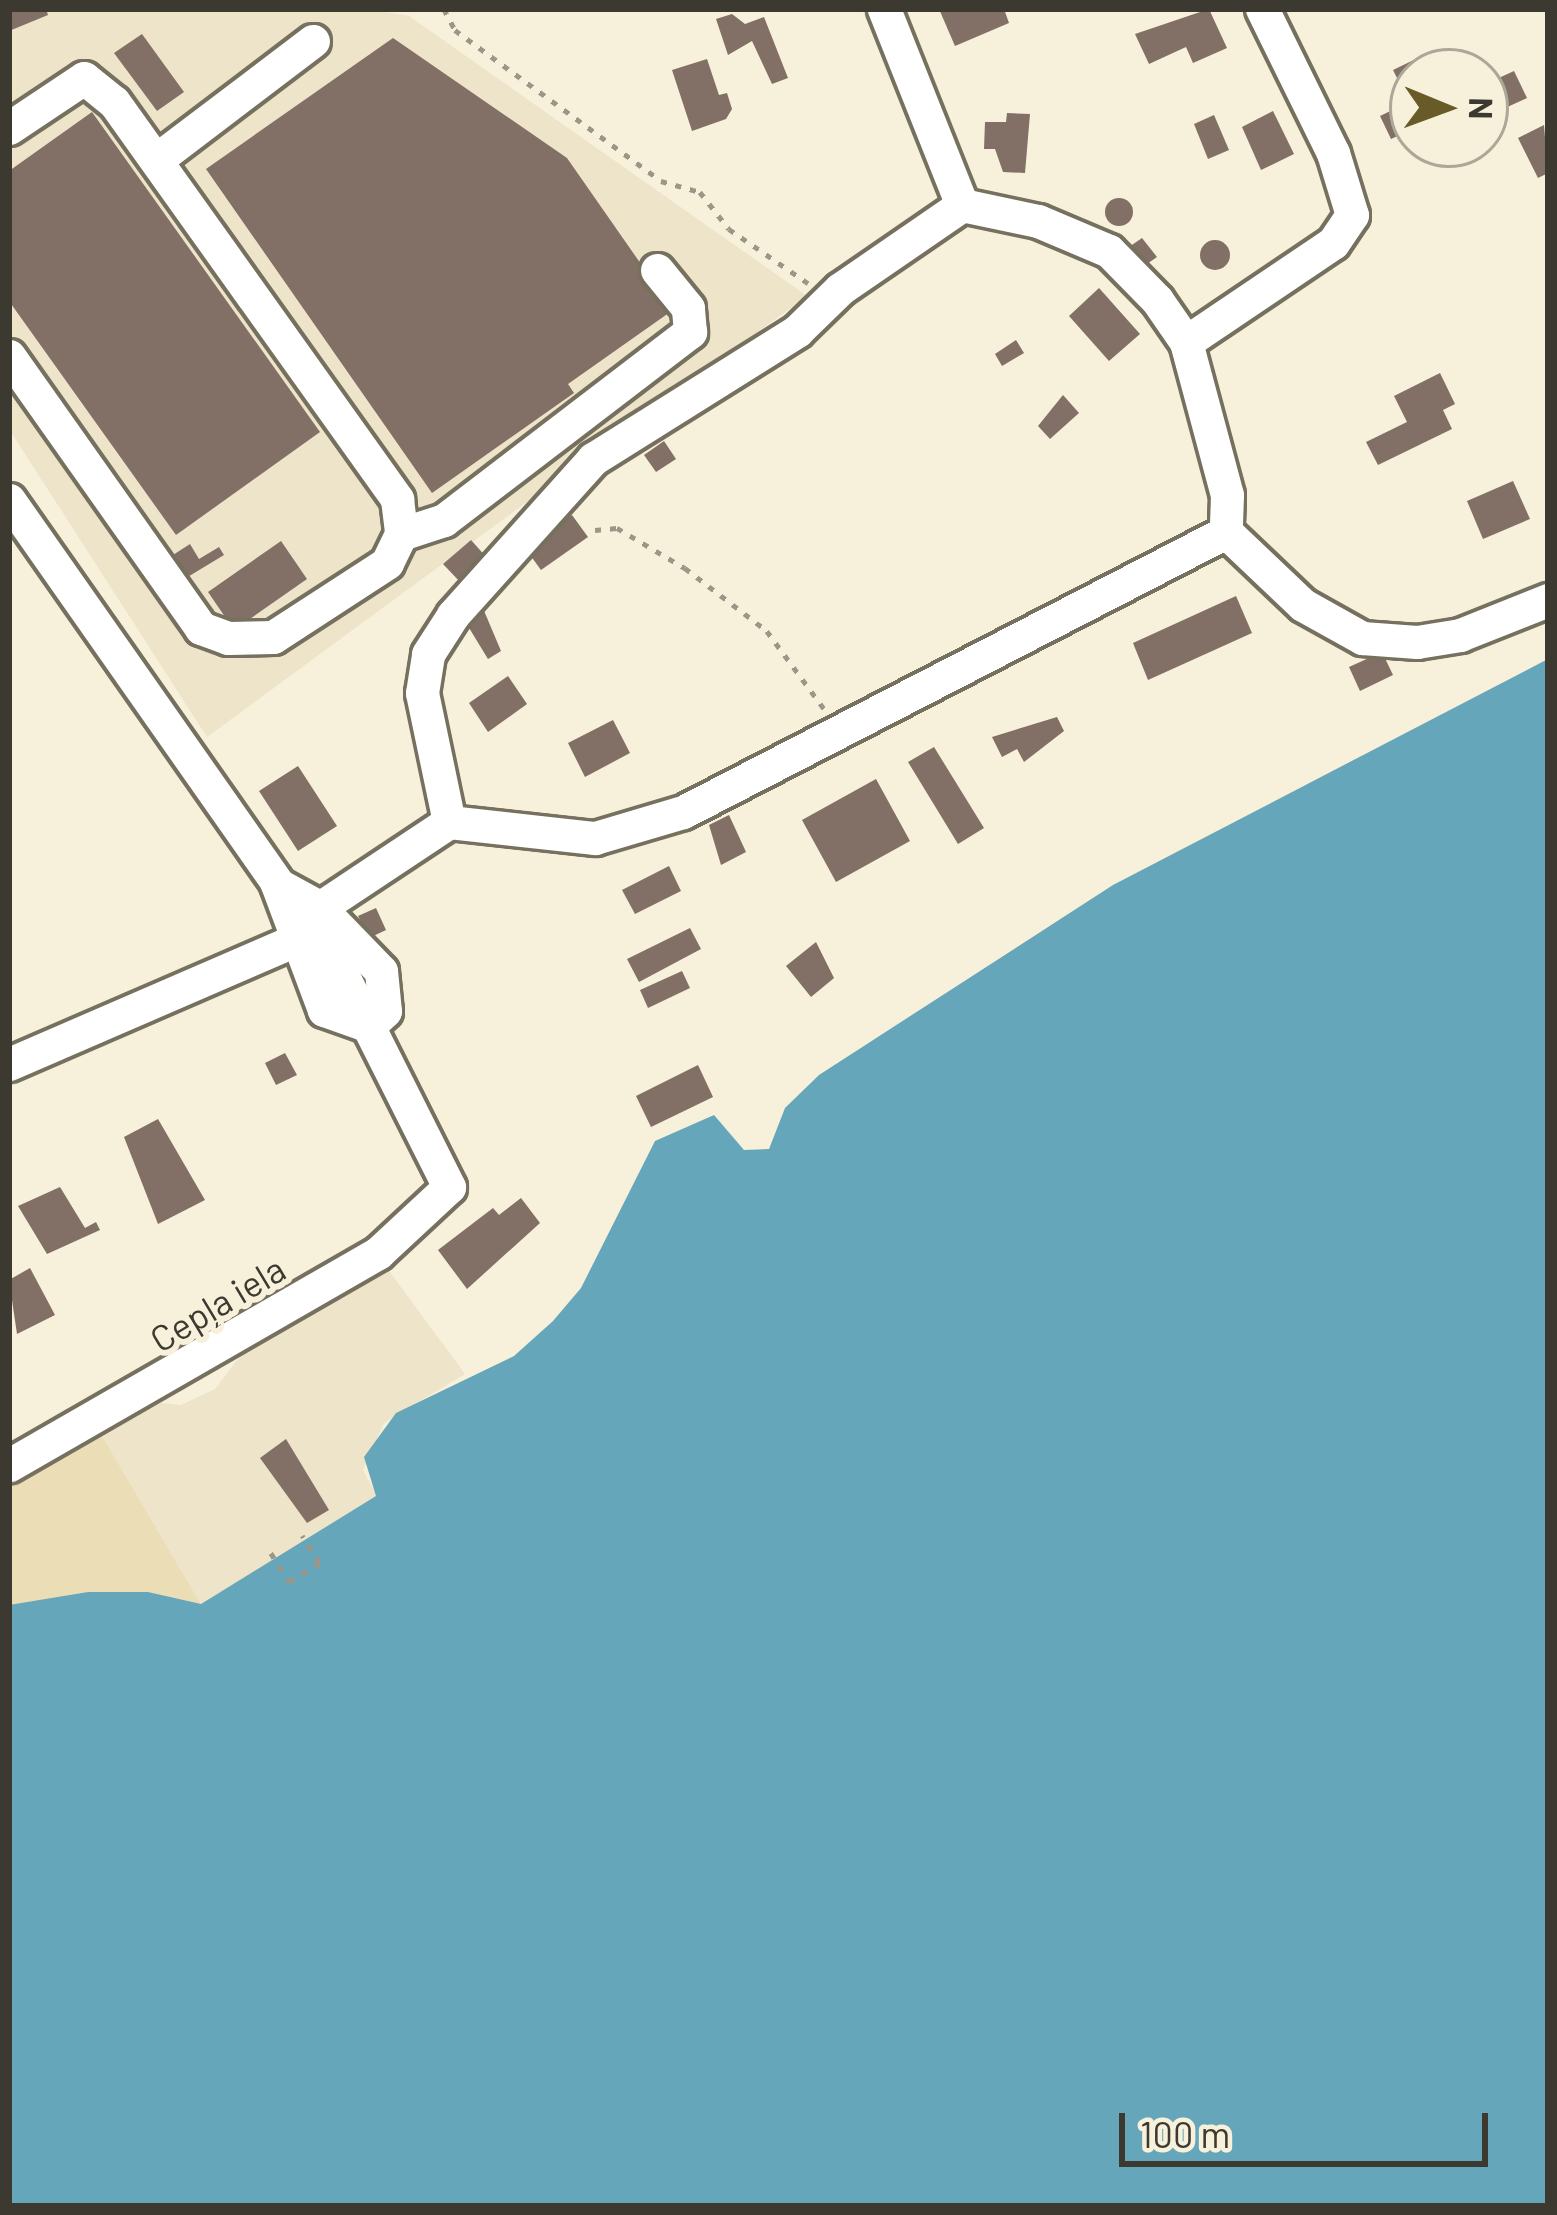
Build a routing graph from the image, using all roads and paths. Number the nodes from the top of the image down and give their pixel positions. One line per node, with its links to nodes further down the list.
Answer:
1 (444, 9): 9 (path)
2 (884, 9): 7 (street)
3 (1262, 9): 10 (street)
4 (313, 41): 6 (street)
5 (13, 115): 6 (street)
6 (156, 160): 15 (street)
7 (962, 205): 9 (street); 10 (street)
8 (657, 269): 15 (street)
9 (830, 298): 18 (street)
10 (1186, 342): 14 (street)
11 (9, 356): 15 (street)
12 (9, 500): 19 (street)
13 (595, 530): 17 (path)
14 (1226, 532): 16 (street); 17 (street)
15 (401, 534)
16 (1548, 600)
17 (836, 731): 18 (street)
18 (449, 822): 19 (street)
19 (308, 925): 20 (street); 20 (street); 21 (street)
20 (369, 1026): 22 (street, Cepļa iela)
21 (9, 1064)
22 (9, 1465)
23 (302, 1536): 24 (path)
24 (272, 1553)

